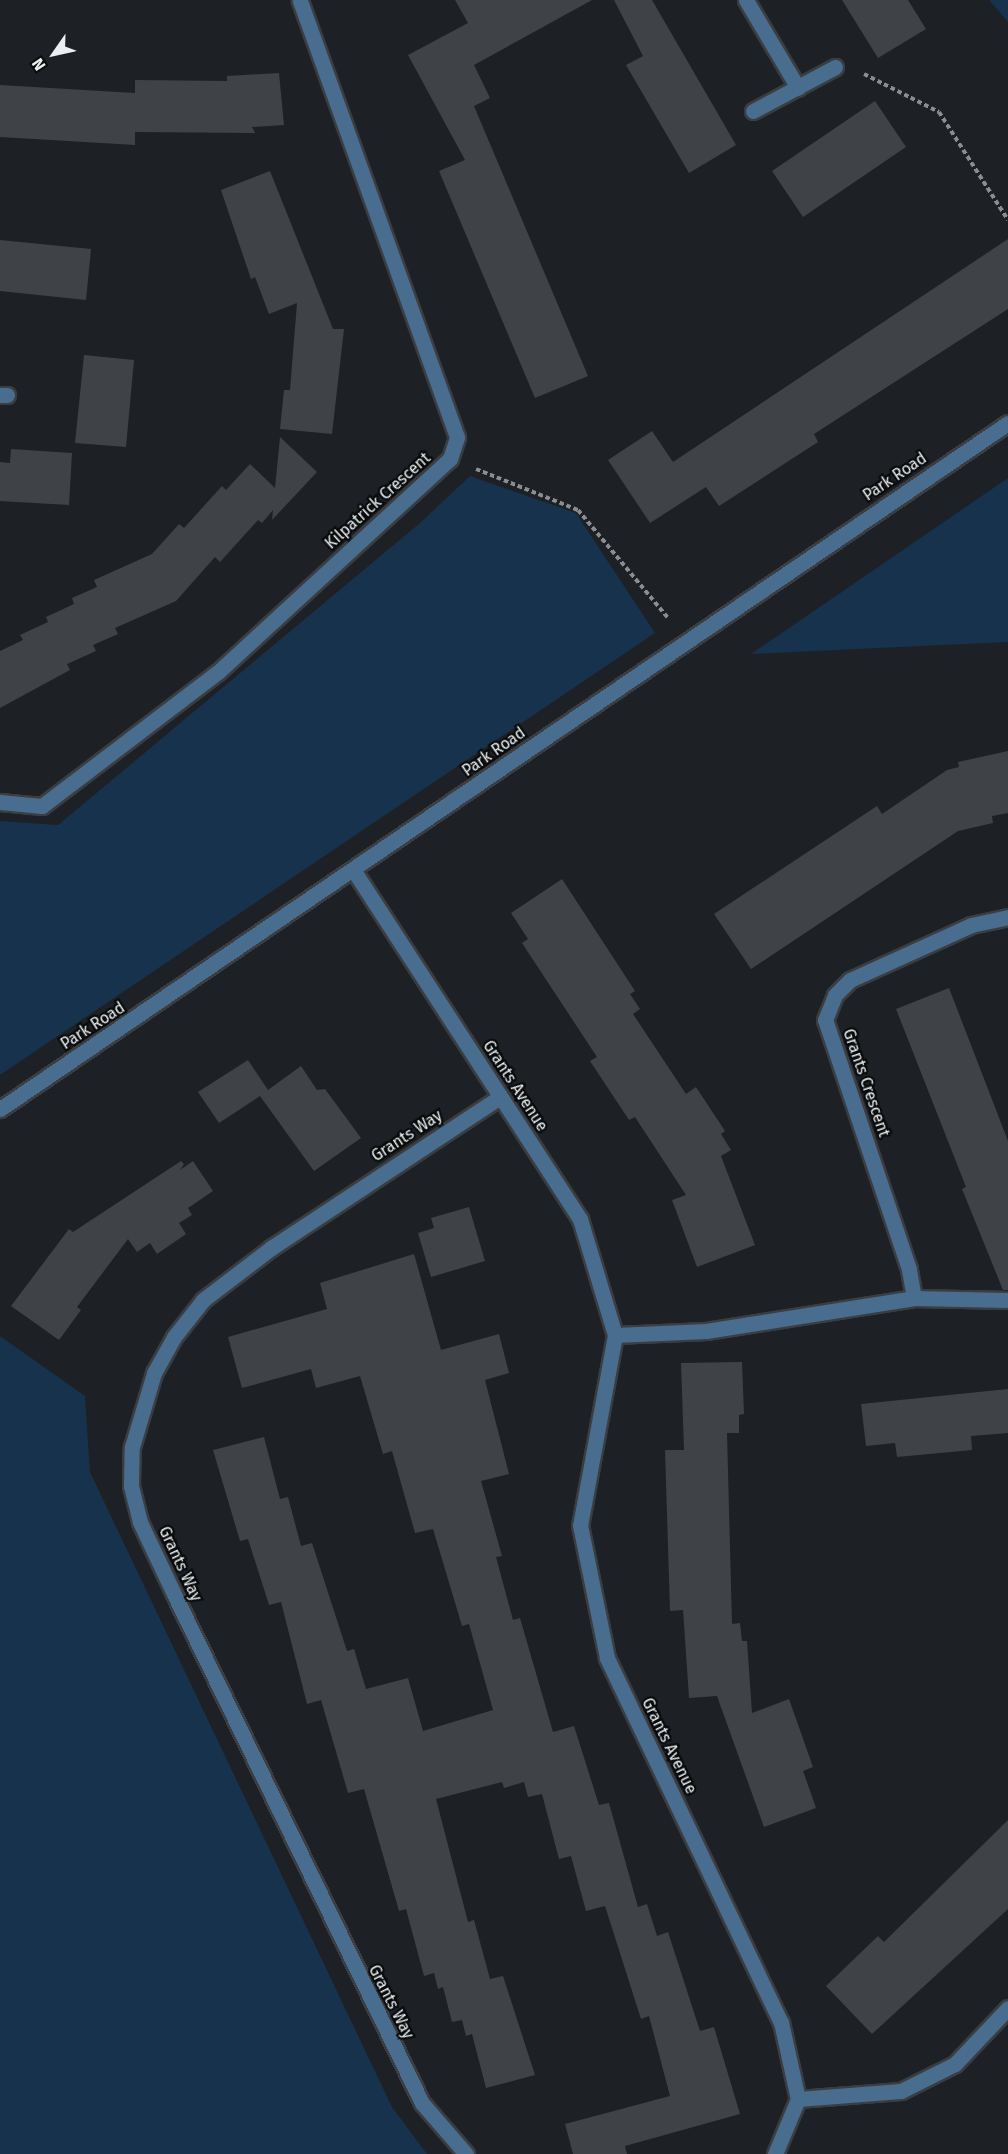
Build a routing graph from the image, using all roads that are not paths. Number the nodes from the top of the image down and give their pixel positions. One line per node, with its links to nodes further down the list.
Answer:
1 (300, 0): 7 (street, Kilpatrick Crescent)
2 (746, 0): 4 (street)
3 (835, 67): 4 (street)
4 (798, 88): 5 (street)
5 (753, 111)
6 (1008, 423): 8 (street, Park Road)
7 (0, 802)
8 (354, 871): 10 (street, Grants Avenue); 11 (street, Park Road)
9 (1008, 917): 12 (street, Grants Crescent)
10 (500, 1097): 14 (street, Grants Avenue); 17 (street, Grants Way)
11 (0, 1109)
12 (914, 1298): 13 (street); 14 (street)
13 (1008, 1300)
14 (615, 1335): 16 (street, Grants Avenue)
15 (1008, 2008): 16 (street)
16 (798, 2099): 18 (street)
17 (466, 2154)
18 (775, 2154)

